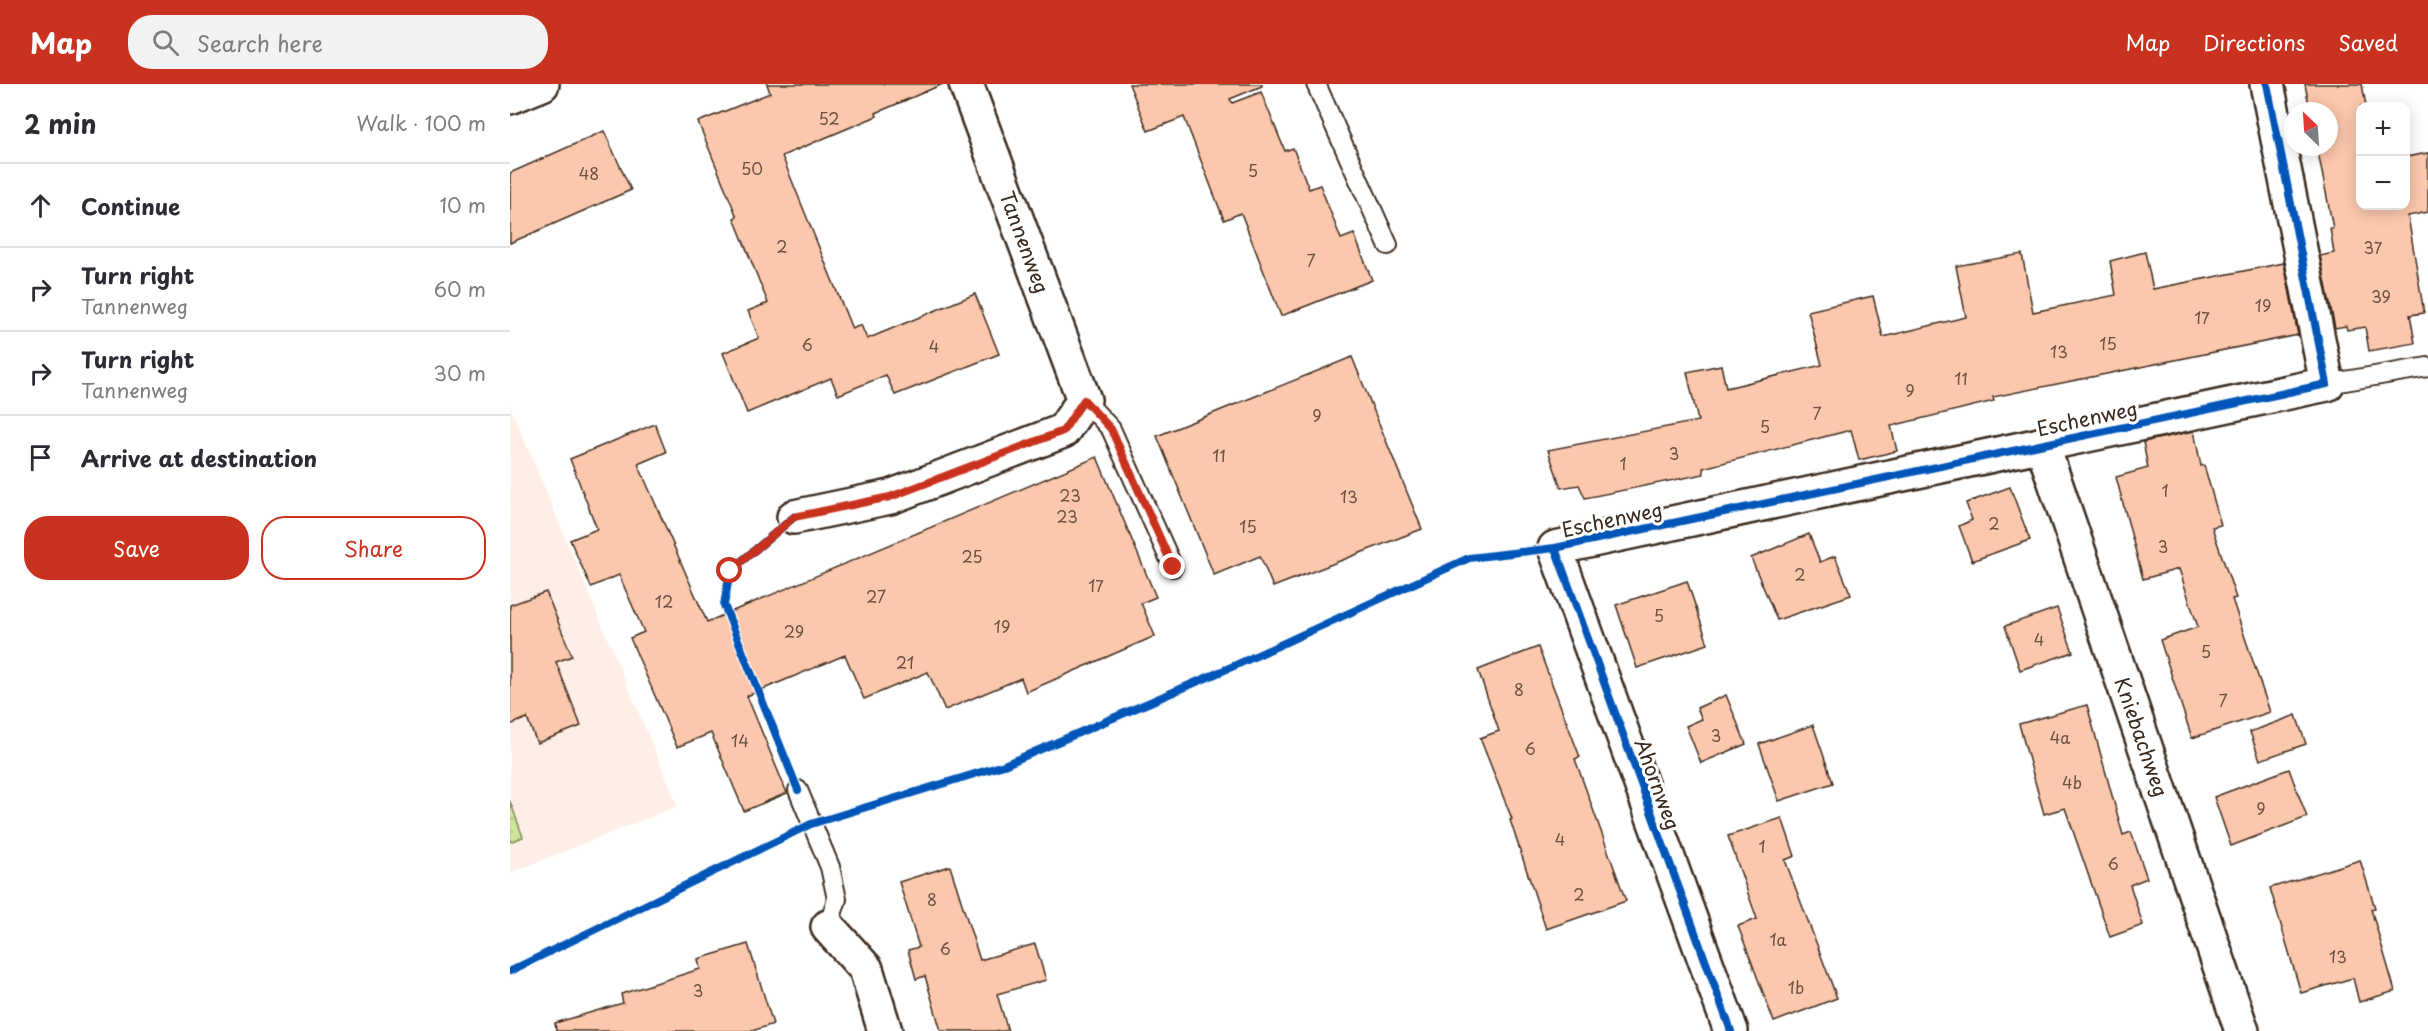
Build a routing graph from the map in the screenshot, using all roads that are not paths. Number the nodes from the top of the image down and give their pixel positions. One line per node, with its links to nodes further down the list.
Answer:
1 (542, 84): 5 (street)
2 (966, 84): 9 (street, Tannenweg)
3 (1316, 84): 6 (lane)
4 (2267, 84): 8 (street)
5 (510, 97)
6 (1388, 246)
7 (2428, 367): 8 (lane, Eschenweg)
8 (2327, 384): 10 (street, Eschenweg)
9 (1084, 400): 11 (street); 13 (lane, Tannenweg)
10 (2042, 444): 12 (street, Eschenweg); 18 (street, Kniebachweg)
11 (794, 517)
12 (1555, 548): 17 (street, Ahornweg)
13 (1173, 567)
14 (798, 790): 15 (lane)
15 (828, 927): 16 (street)
16 (885, 1031)
17 (1731, 1031)
18 (2242, 1031)

